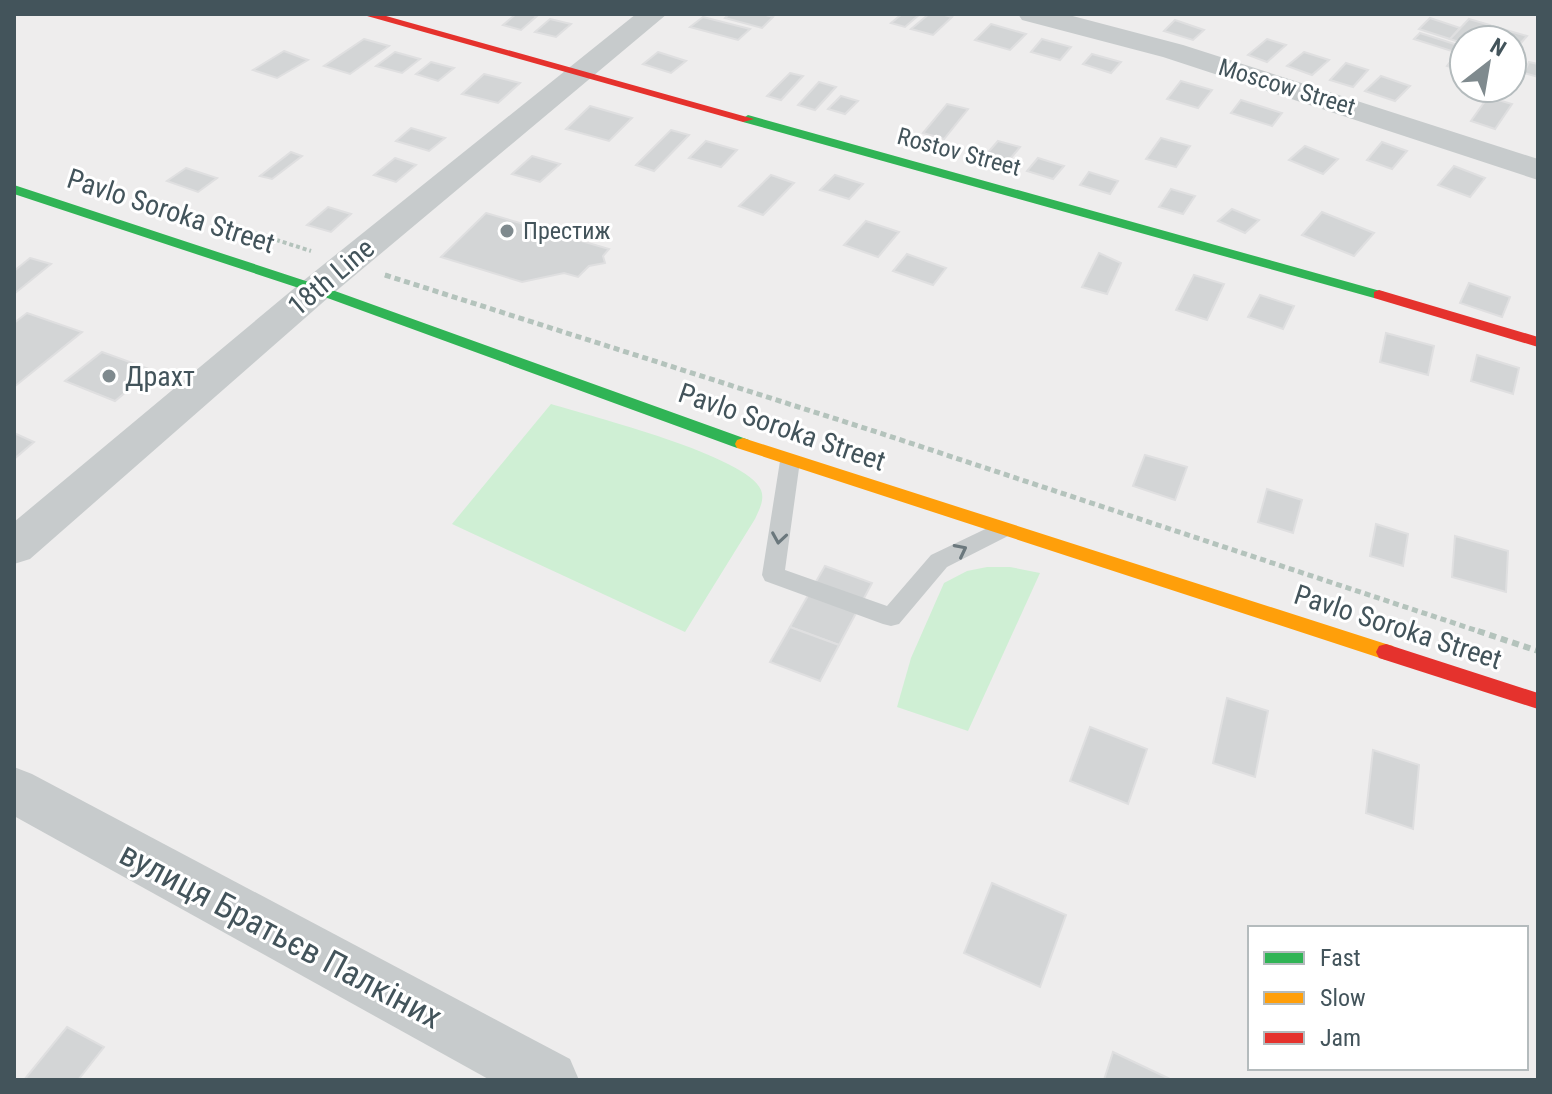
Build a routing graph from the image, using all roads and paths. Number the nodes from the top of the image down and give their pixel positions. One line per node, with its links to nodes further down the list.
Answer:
1 (366, 14): 4 (street, Rostov Street)
2 (653, 14): 4 (street, 18th Line)
3 (1046, 16): 5 (street, Moscow Street)
4 (581, 73): 7 (street, 18th Line); 9 (street, Rostov Street)
5 (1538, 170)
6 (14, 189): 8 (street, Pavlo Soroka Street)
7 (348, 262): 8 (street, 18th Line); 13 (path)
8 (316, 289): 10 (street, Pavlo Soroka Street); 12 (street, 18th Line)
9 (1538, 342)
10 (790, 461): 11 (street, Pavlo Soroka Street); 11 (lane, one-way to 11)
11 (1000, 530): 14 (street, Pavlo Soroka Street)
12 (14, 547)
13 (1538, 651)
14 (1538, 701)
15 (14, 790): 16 (street, вулиця Братьєв Палкіних)
16 (549, 1080)

